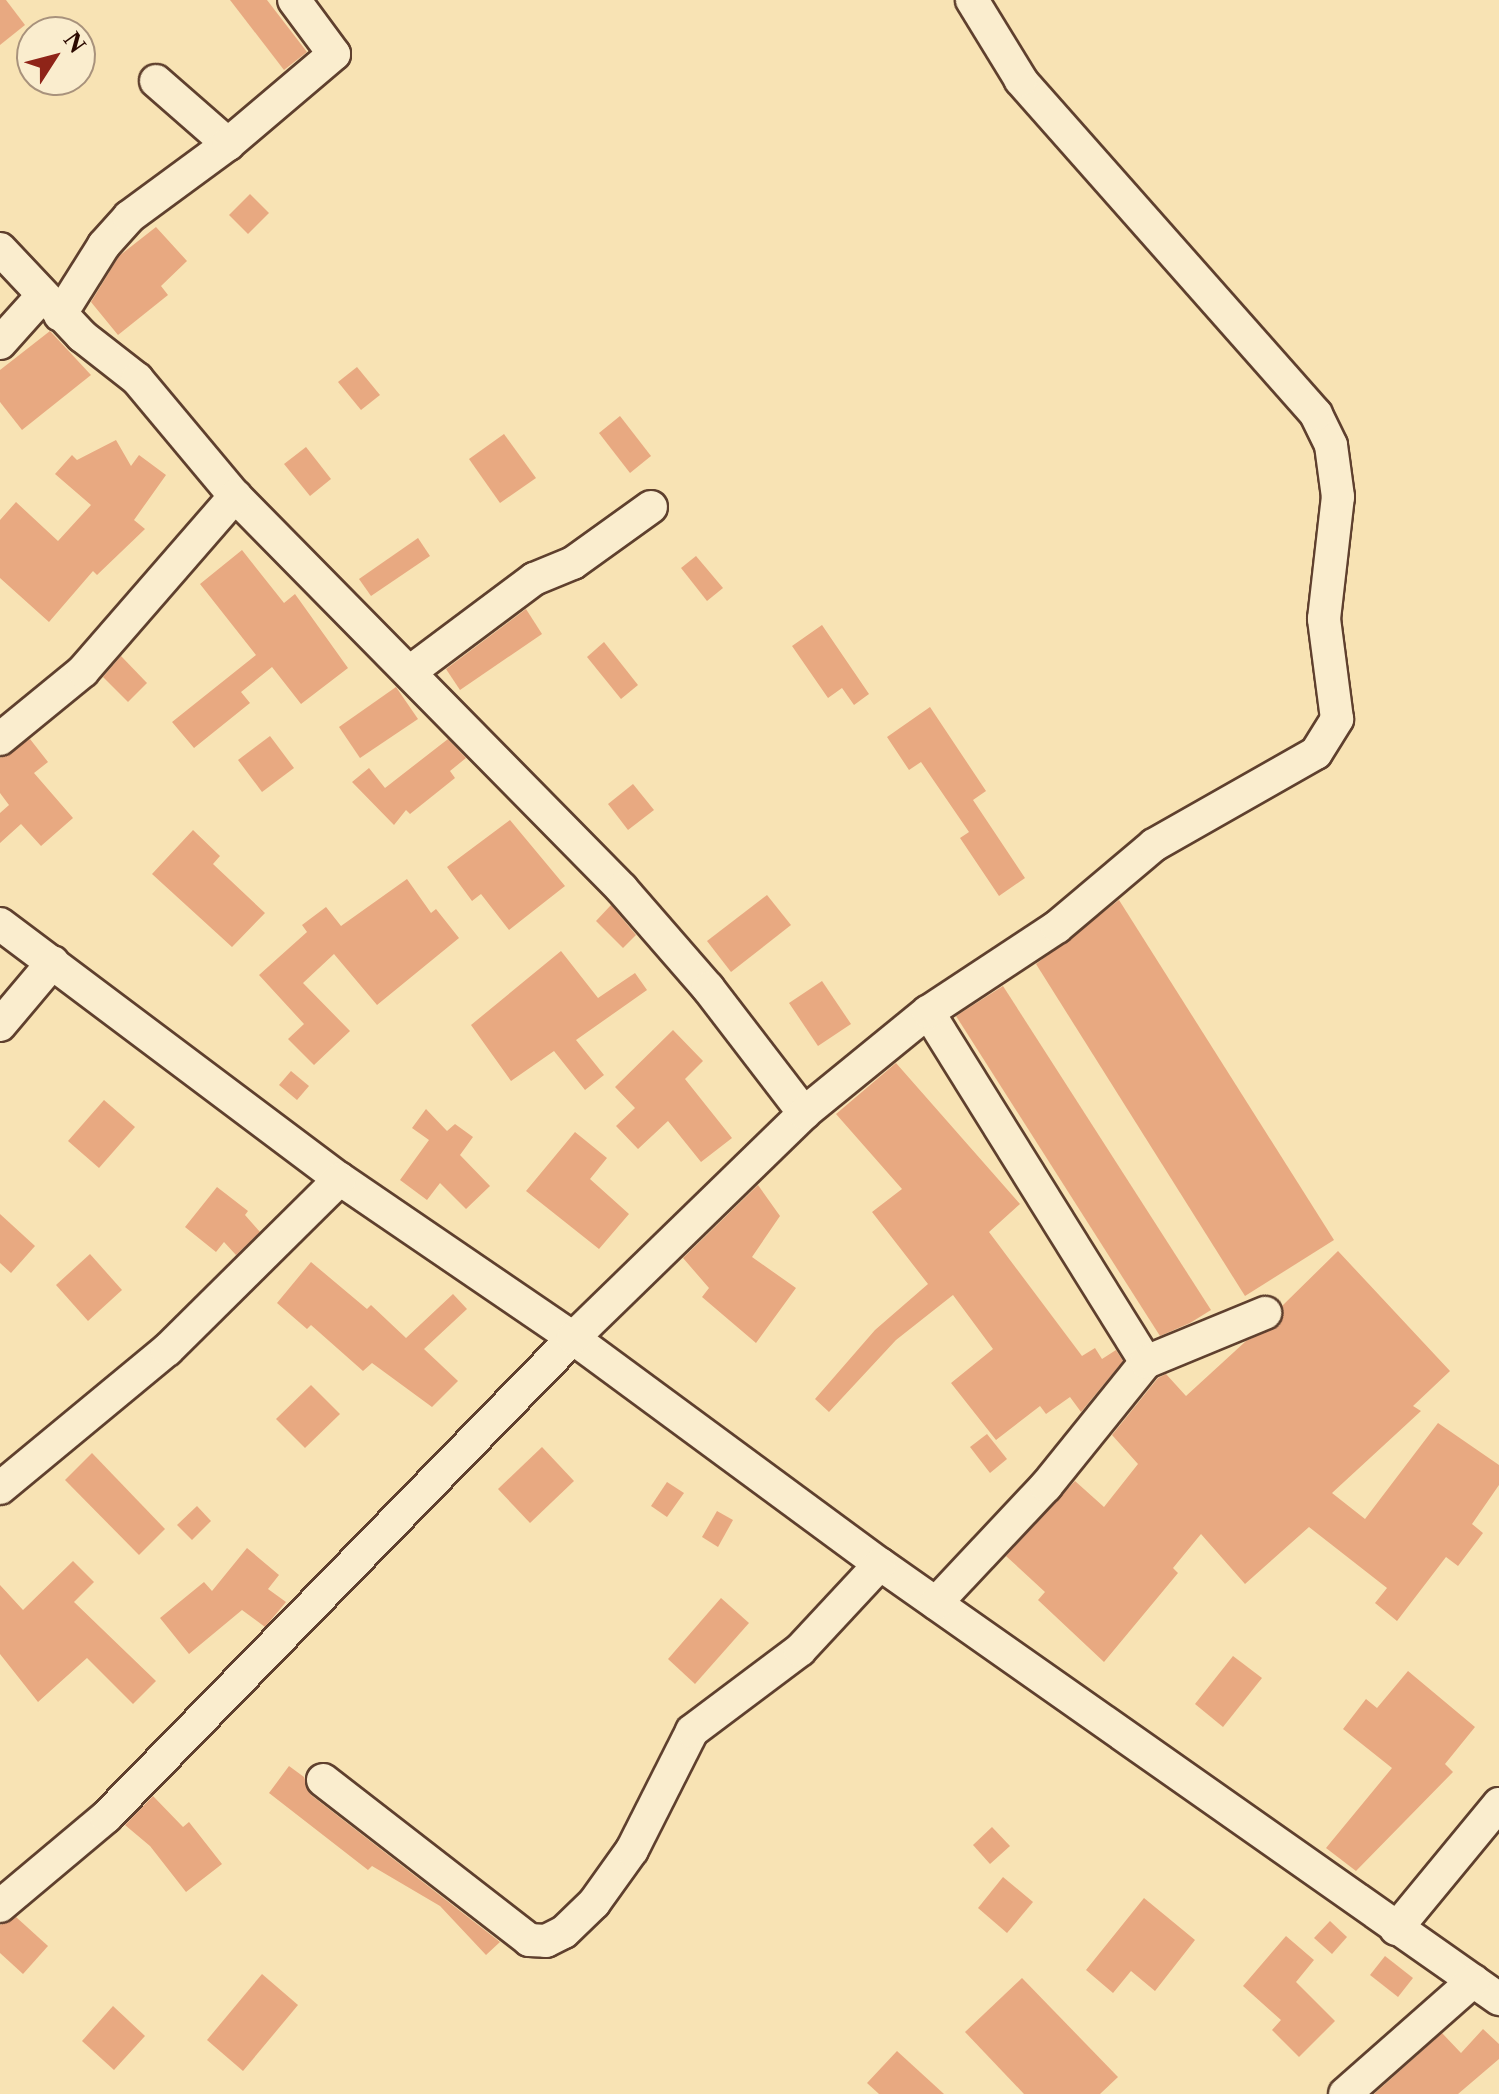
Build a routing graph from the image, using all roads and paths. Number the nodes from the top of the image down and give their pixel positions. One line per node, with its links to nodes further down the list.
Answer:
1 (294, 0): 4 (street)
2 (972, 0): 14 (street)
3 (156, 81): 4 (street)
4 (228, 144): 6 (street)
5 (0, 249): 6 (street)
6 (52, 305): 7 (street); 8 (street)
7 (0, 343)
8 (235, 496): 10 (street); 11 (street)
9 (651, 507): 10 (street)
10 (411, 671): 16 (street)
11 (0, 739)
12 (0, 924): 13 (street)
13 (53, 962): 15 (street); 17 (street)
14 (928, 1012): 16 (street); 20 (street)
15 (0, 1025)
16 (804, 1113): 19 (street)
17 (340, 1179): 19 (street); 21 (street)
18 (1265, 1313): 20 (street)
19 (573, 1338): 22 (street); 26 (street)
20 (1146, 1362): 23 (street)
21 (0, 1488)
22 (880, 1564): 23 (street); 24 (street)
23 (936, 1603): 27 (street)
24 (323, 1780)
25 (1499, 1804): 27 (street)
26 (0, 1906)
27 (1396, 1929): 28 (street)
28 (1473, 1981): 29 (street); 30 (street)
29 (1499, 1999)
30 (1345, 2094)

